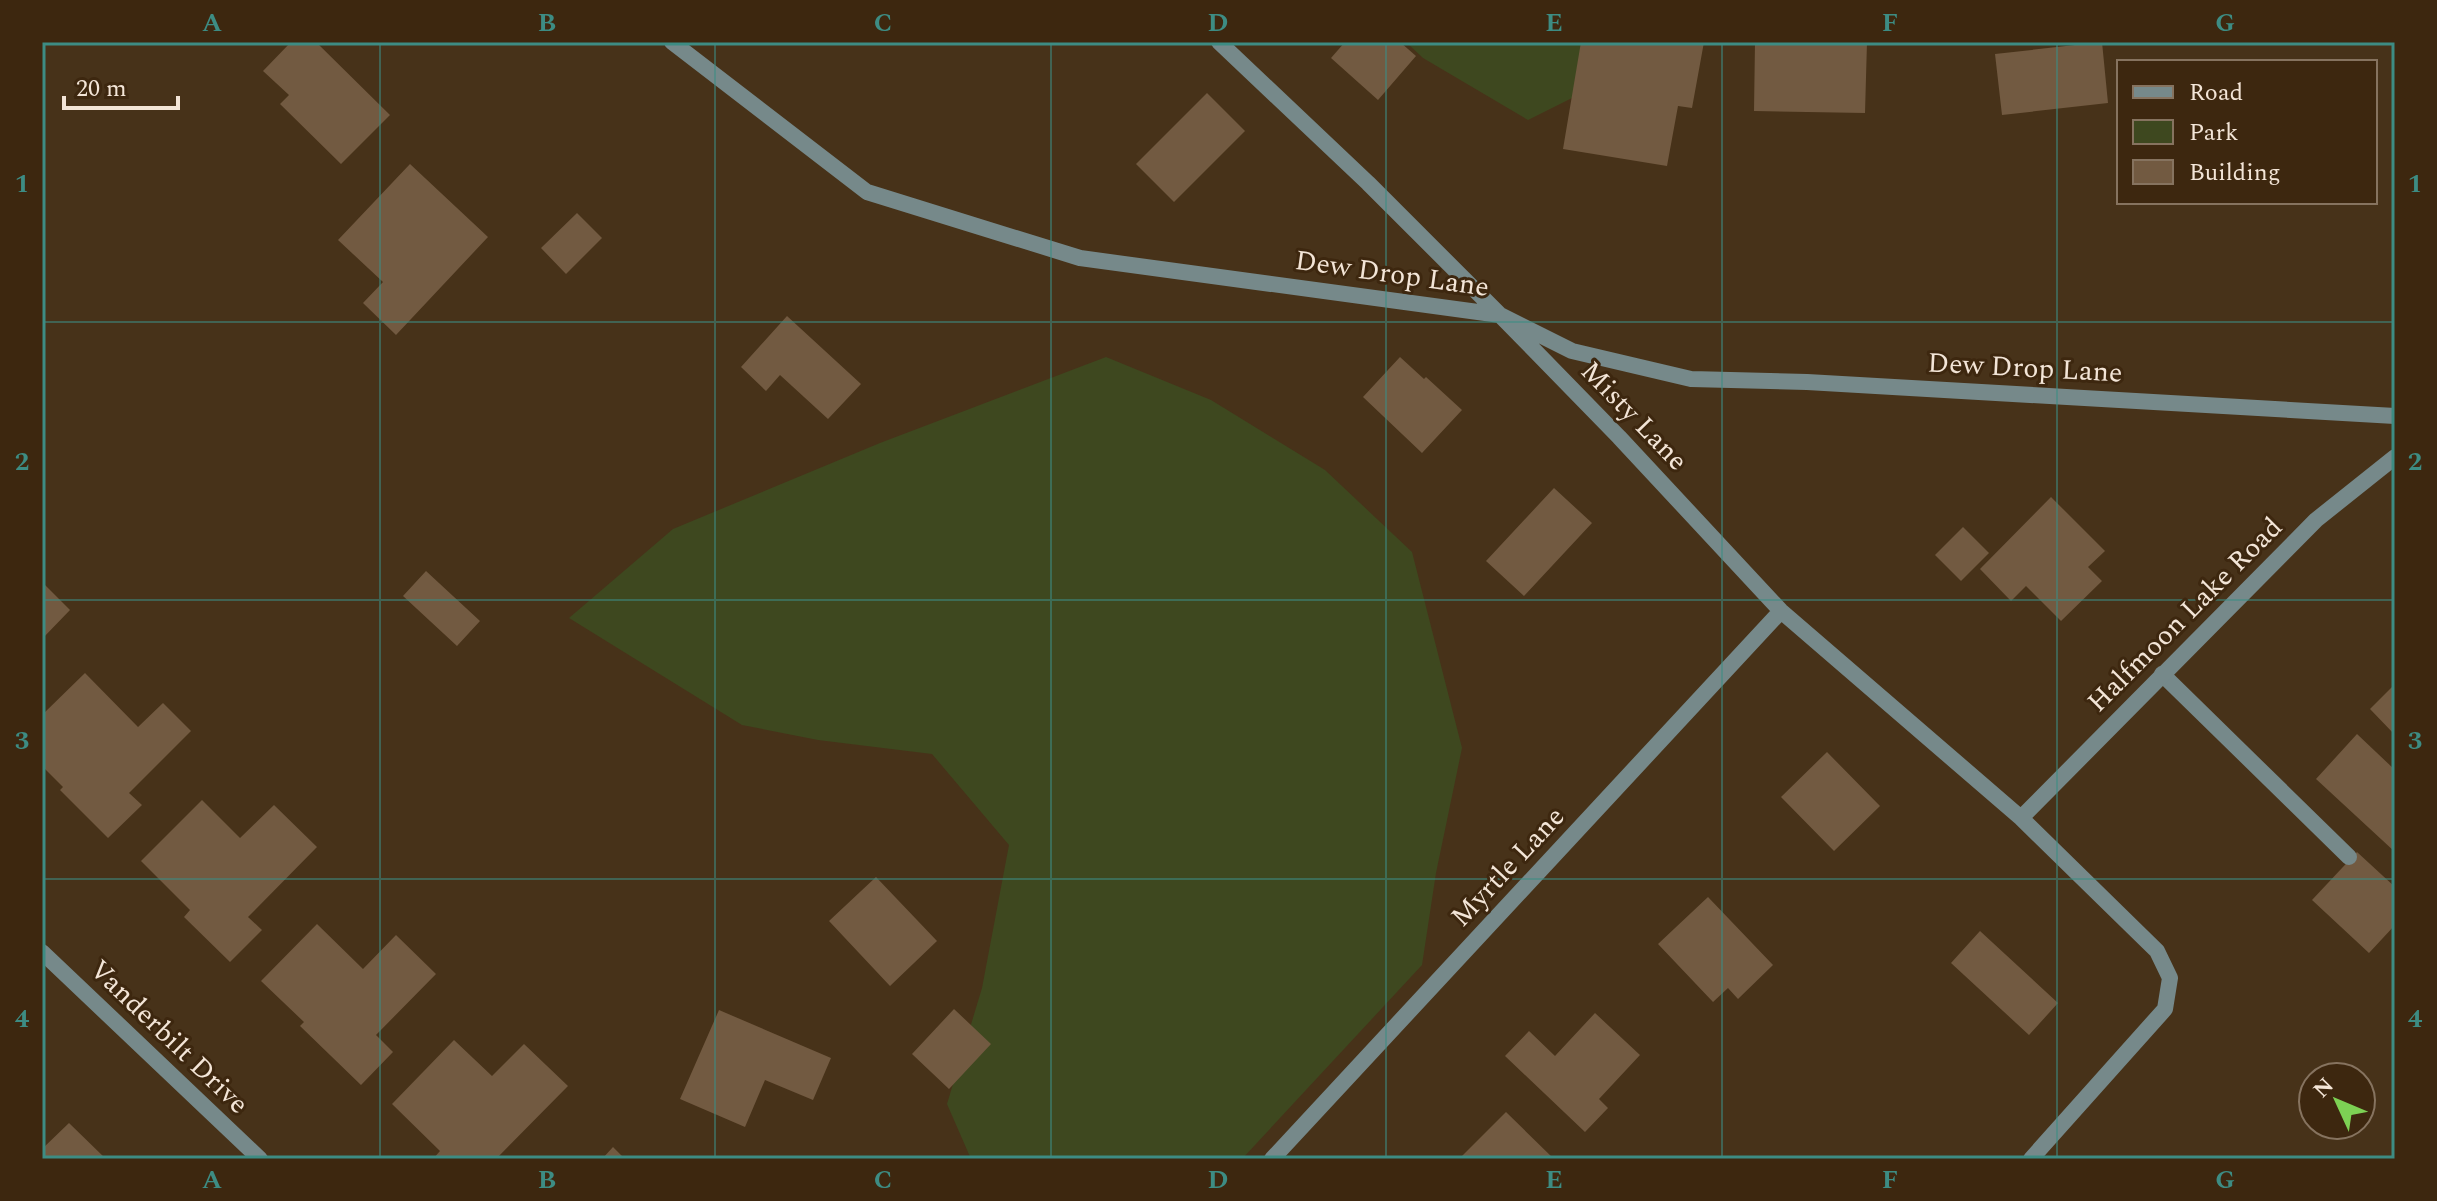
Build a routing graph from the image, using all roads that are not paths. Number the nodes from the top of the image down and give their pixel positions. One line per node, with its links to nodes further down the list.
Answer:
1 (672, 42): 3 (street, Dew Drop Lane)
2 (1219, 42): 3 (street, Misty Lane)
3 (1500, 315): 4 (street, Dew Drop Lane); 6 (street, Misty Lane)
4 (2395, 416)
5 (2395, 457): 7 (street, Halfmoon Lake Road)
6 (1781, 611): 8 (street, Misty Lane); 12 (street, Myrtle Lane)
7 (2162, 674): 8 (street, Halfmoon Lake Road); 9 (street)
8 (2021, 818): 13 (street, Misty Lane)
9 (2349, 857)
10 (42, 952): 11 (street, Vanderbilt Drive)
11 (260, 1159)
12 (1272, 1159)
13 (2031, 1159)

